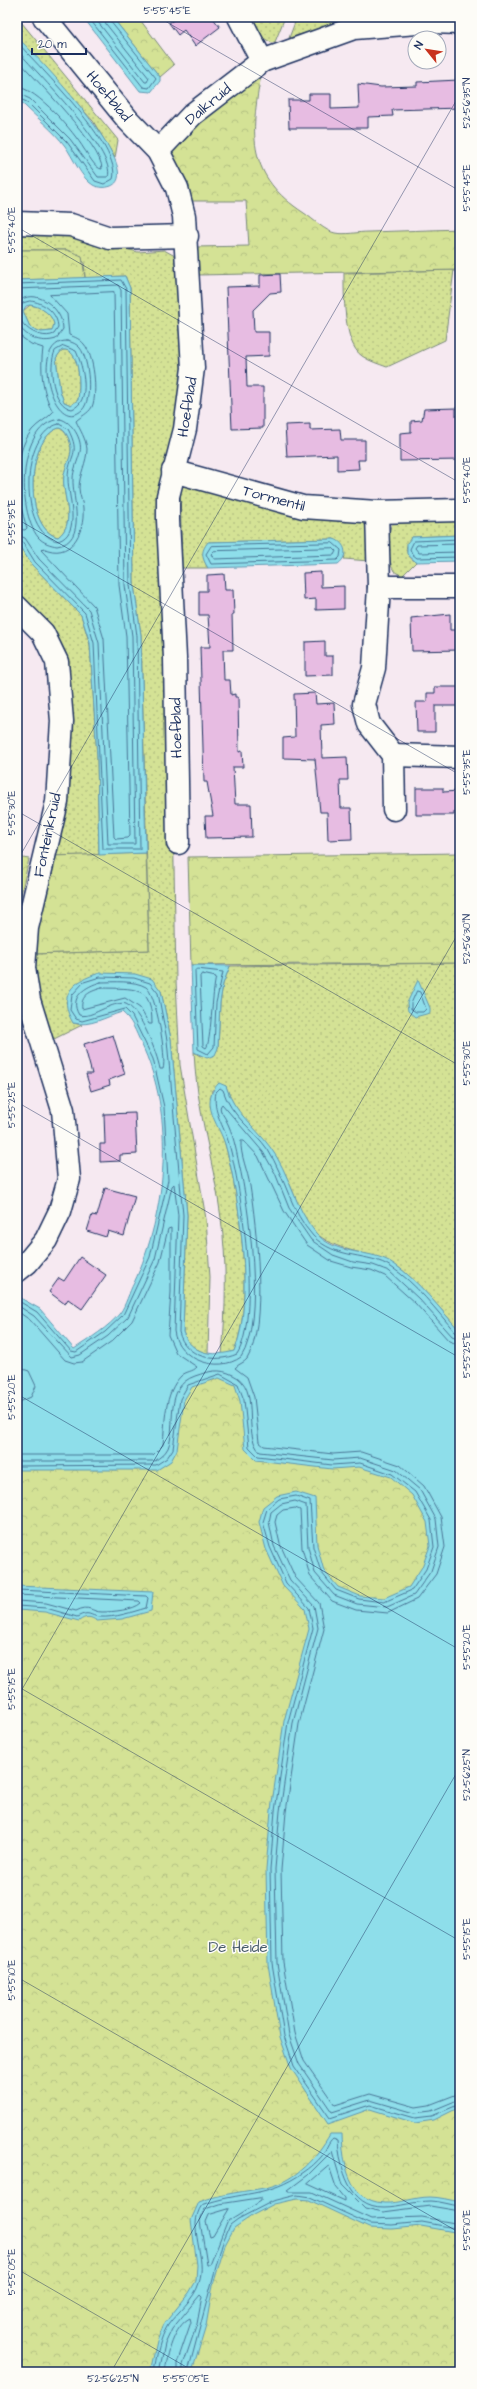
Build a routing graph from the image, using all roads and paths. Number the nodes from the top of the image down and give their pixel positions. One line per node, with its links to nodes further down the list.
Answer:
1 (44, 17): 6 (street, Hoefblad)
2 (239, 17): 5 (street)
3 (353, 23): 4 (street, Dalkruid); 5 (street, Dalkruid)
4 (460, 23)
5 (262, 61): 6 (street, Dalkruid)
6 (158, 151): 8 (street, Hoefblad)
7 (17, 223): 8 (street)
8 (187, 236): 9 (street, Hoefblad)
9 (174, 471): 11 (street, Tormentil); 18 (street, Hoefblad)
10 (460, 510): 11 (street, Tormentil)
11 (377, 512): 12 (street)
12 (379, 587): 13 (street); 15 (street)
13 (460, 587)
14 (17, 607): 19 (street, Fonteinkruid)
15 (393, 755): 16 (street); 17 (street)
16 (460, 758)
17 (394, 809)
18 (178, 842)
19 (17, 1271)

